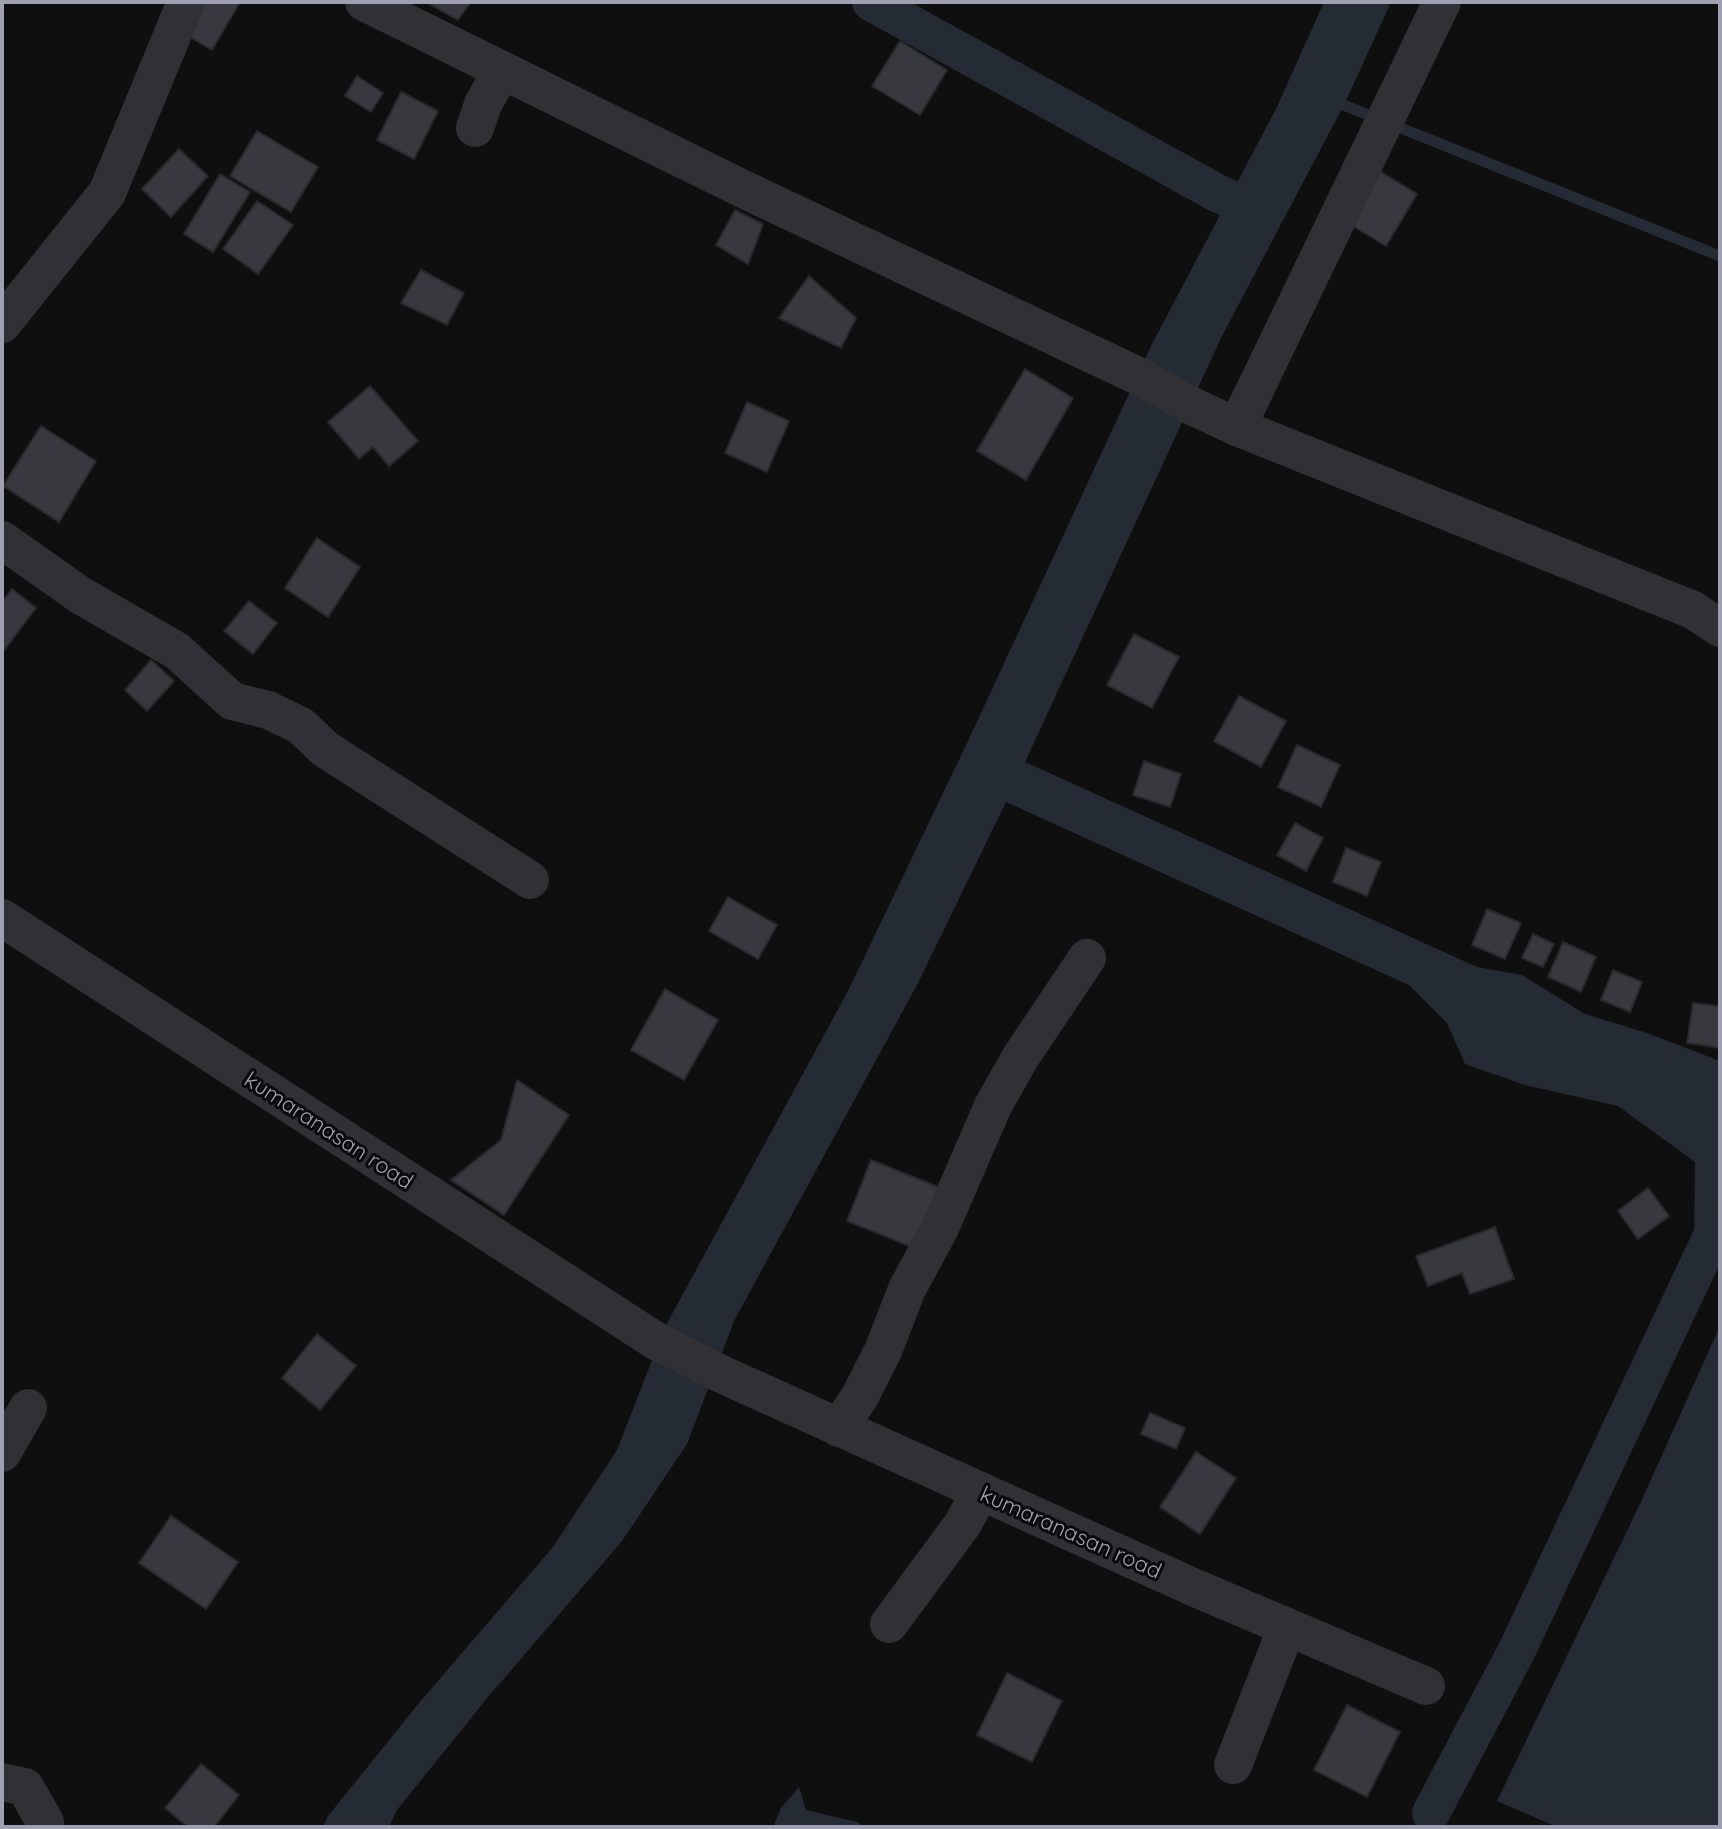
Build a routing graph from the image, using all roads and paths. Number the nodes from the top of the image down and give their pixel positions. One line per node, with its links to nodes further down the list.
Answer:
1 (186, 2): 6 (street)
2 (364, 2): 4 (street)
3 (1442, 2): 7 (street)
4 (502, 70): 5 (street); 7 (street)
5 (475, 128)
6 (2, 324)
7 (1237, 427): 9 (street)
8 (2, 540): 10 (street)
9 (1720, 628)
10 (530, 880)
11 (2, 918): 14 (street, kumaranasan road)
12 (1087, 958): 14 (street)
13 (28, 1408): 15 (street)
14 (839, 1428): 16 (street, kumaranasan road)
15 (2, 1453)
16 (981, 1491): 17 (street); 18 (street, kumaranasan road)
17 (889, 1624)
18 (1287, 1627): 19 (street, kumaranasan road); 20 (street)
19 (1426, 1686)
20 (1233, 1765)
21 (2, 1782): 22 (street)
22 (45, 1827)

